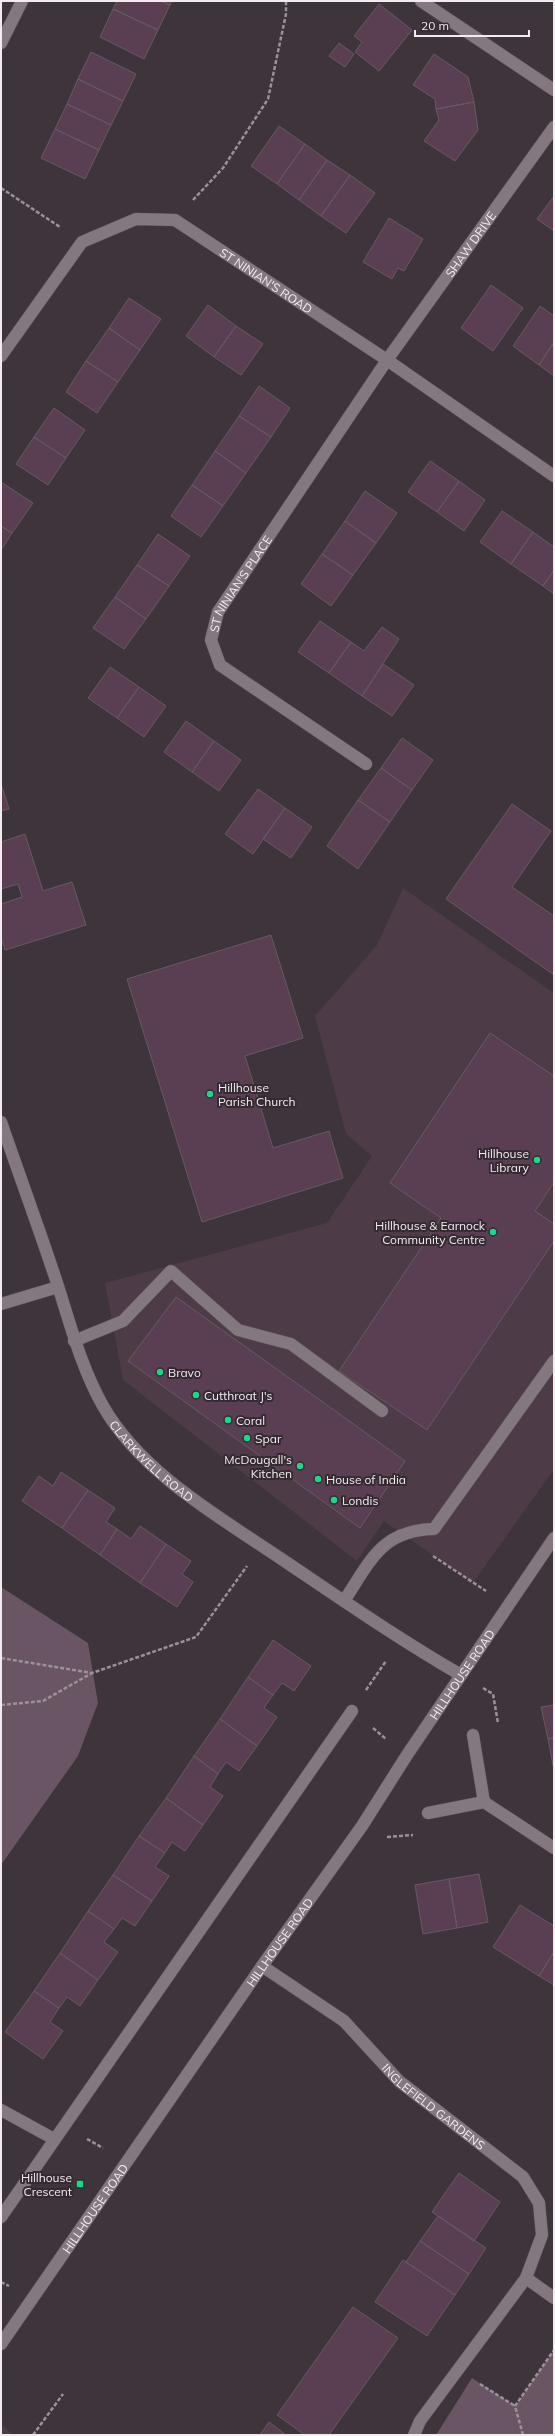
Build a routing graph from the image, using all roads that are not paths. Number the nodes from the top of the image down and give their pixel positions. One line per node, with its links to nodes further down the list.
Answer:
1 (22, 1): 3 (street)
2 (421, 1): 4 (street)
3 (1, 43)
4 (554, 90)
5 (554, 127): 7 (street, SHAW DRIVE)
6 (1, 356): 7 (street, ST NINIAN'S ROAD)
7 (387, 360): 8 (street, ST NINIAN'S ROAD); 9 (street, ST NINIAN'S PLACE)
8 (554, 476)
9 (366, 764)
10 (1, 1122): 11 (street, CLARKWELL ROAD)
11 (58, 1287): 12 (street); 13 (street, CLARKWELL ROAD)
12 (1, 1304)
13 (74, 1341): 15 (street); 17 (street, CLARKWELL ROAD)
14 (554, 1361): 17 (street)
15 (382, 1411)
16 (554, 1538): 18 (street, HILLHOUSE ROAD)
17 (344, 1602): 18 (street, CLARKWELL ROAD)
18 (461, 1675): 24 (street, HILLHOUSE ROAD)
19 (352, 1711): 26 (street)
20 (472, 1735): 21 (street)
21 (484, 1802): 22 (street); 23 (street)
22 (428, 1813)
23 (554, 1848)
24 (262, 1966): 28 (street, INGLEFIELD GARDENS); 30 (street, HILLHOUSE ROAD)
25 (1, 2110): 26 (street)
26 (54, 2140): 27 (street)
27 (1, 2217)
28 (526, 2278): 29 (street); 31 (street, INGLEFIELD GARDENS)
29 (554, 2298)
30 (1, 2344)
31 (414, 2435)

